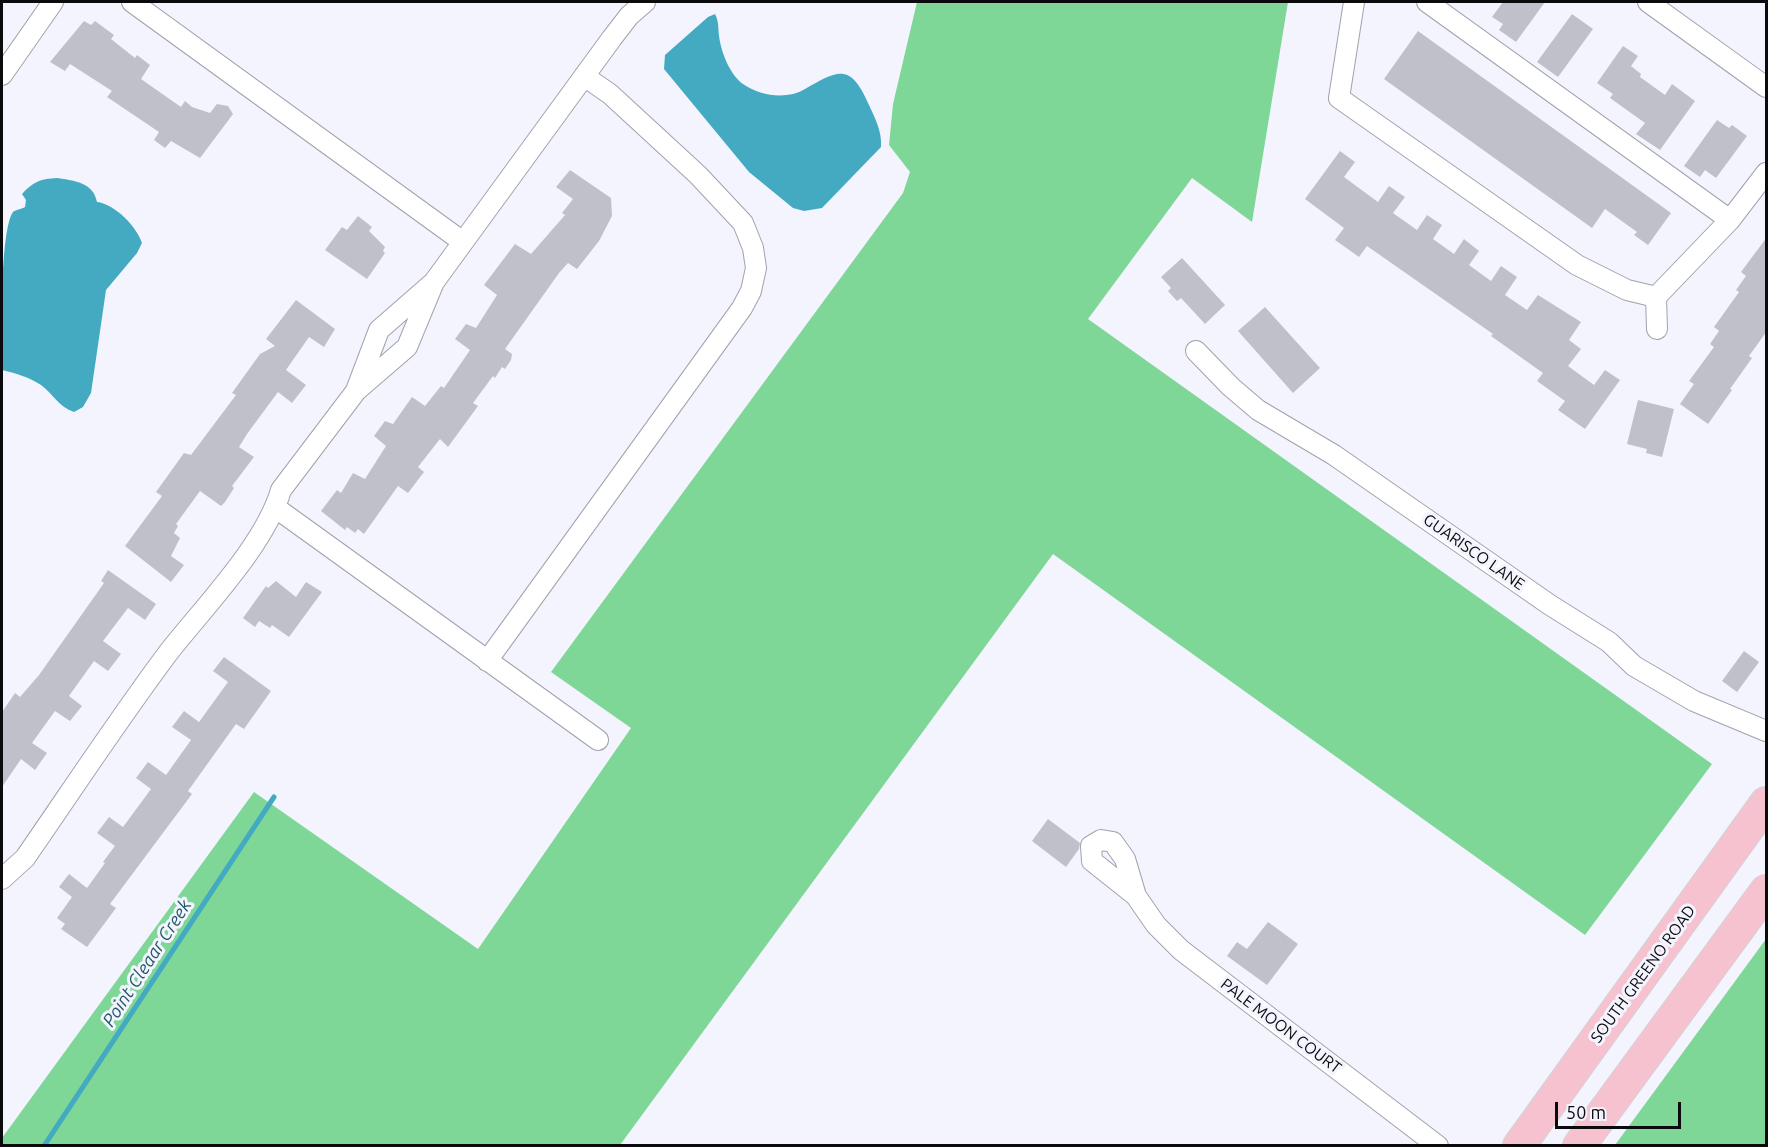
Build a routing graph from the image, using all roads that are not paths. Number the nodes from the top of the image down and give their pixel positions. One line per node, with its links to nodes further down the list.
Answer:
1 (53, 2): 7 (street)
2 (132, 2): 12 (street)
3 (645, 2): 8 (street)
4 (1354, 2): 14 (street)
5 (1427, 2): 11 (street)
6 (1648, 2): 9 (street)
7 (2, 75)
8 (584, 76): 12 (street); 19 (street)
9 (1767, 87)
10 (1767, 173): 11 (street)
11 (1730, 220): 14 (street)
12 (463, 242): 13 (street)
13 (434, 282): 17 (street); 17 (street)
14 (1656, 297): 15 (street)
15 (1657, 329)
16 (1196, 351): 20 (street, GUARISCO LANE)
17 (356, 391): 18 (street)
18 (276, 508): 19 (street); 23 (street)
19 (487, 661): 21 (street)
20 (1767, 730)
21 (598, 740)
22 (1767, 803): 28 (main road, SOUTH GREENO ROAD)
23 (2, 879)
24 (1767, 891): 26 (main road)
25 (1136, 896): 27 (street, PALE MOON COURT)
26 (1588, 1144)
27 (1438, 1146)
28 (1519, 1146)

